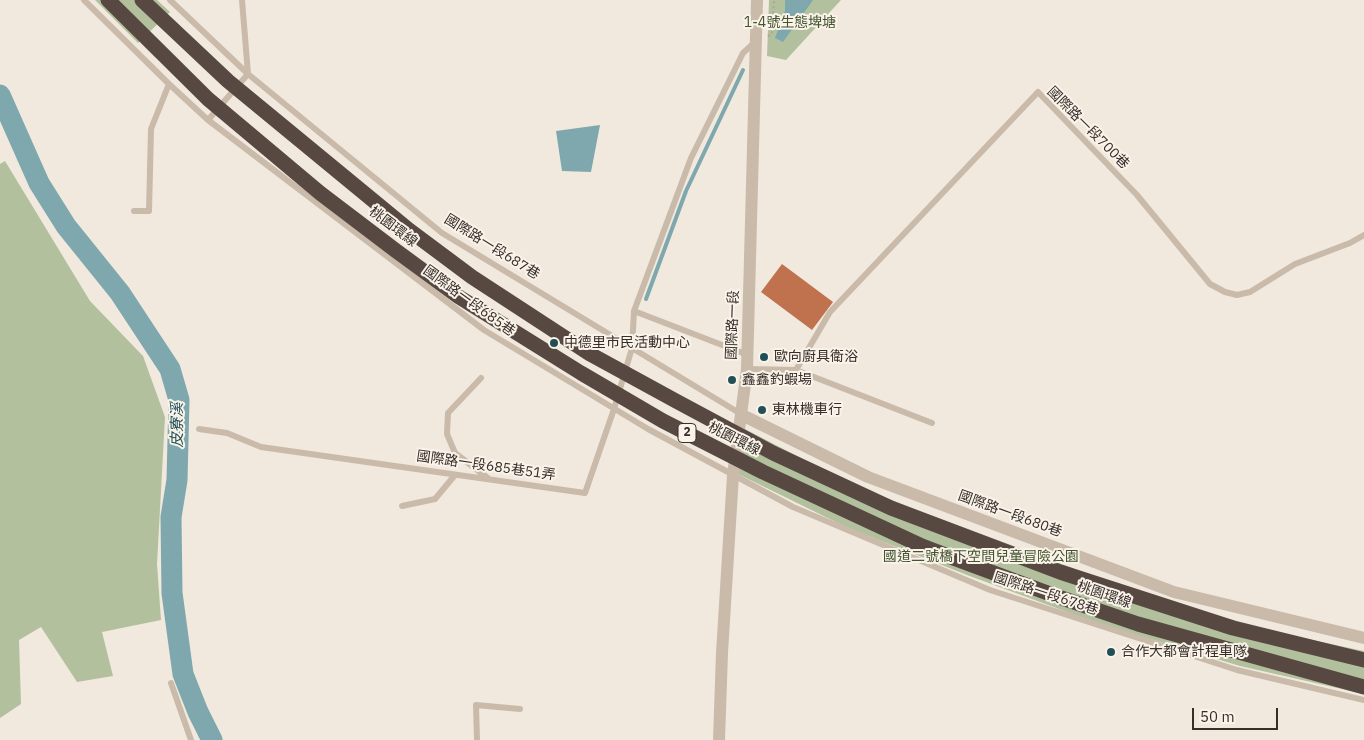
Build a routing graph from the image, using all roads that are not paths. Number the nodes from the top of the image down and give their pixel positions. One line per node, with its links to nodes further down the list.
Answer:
1 (84, 0): 9 (lane, 國際路一段685巷)
2 (108, 0): 30 (highway, 桃園環線 / 2, bridge)
3 (142, 0): 28 (highway, 桃園環線 / 2, bridge)
4 (170, 0): 8 (lane, 國際路一段687巷)
5 (242, 0): 8 (lane)
6 (757, 0): 7 (street, 國際路一段)
7 (756, 41): 13 (lane, 國際路一段685巷51弄); 15 (street, 國際路一段)
8 (248, 74): 10 (lane); 14 (lane, 國際路一段687巷)
9 (169, 84): 10 (lane, 國際路一段685巷); 11 (lane)
10 (208, 120): 19 (lane, 國際路一段685巷)
11 (134, 212)
12 (1364, 235): 17 (lane, 國際路一段700巷)
13 (634, 311): 14 (lane, 國際路一段685巷51弄); 15 (lane)
14 (632, 348): 19 (lane, 國際路一段685巷51弄); 20 (lane, 國際路一段687巷)
15 (748, 355): 16 (street, 國際路一段)
16 (747, 369): 17 (lane); 20 (street, 國際路一段)
17 (796, 370): 21 (lane)
18 (481, 378): 25 (lane)
19 (614, 409): 24 (lane, 國際路一段685巷); 25 (lane, 國際路一段685巷51弄)
20 (742, 415): 24 (street, 國際路一段); 27 (street, 國際路一段680巷)
21 (932, 423)
22 (199, 429): 23 (lane, 國際路一段685巷51弄)
23 (456, 475): 25 (lane, 國際路一段685巷51弄); 26 (lane)
24 (733, 475): 31 (lane, 國際路一段678巷); 35 (street, 國際路一段)
25 (490, 480)
26 (402, 506)
27 (1364, 638)
28 (1364, 660)
29 (172, 683): 33 (lane)
30 (1364, 687)
31 (1364, 700)
32 (520, 709): 34 (lane)
33 (191, 740)
34 (478, 740)
35 (719, 740)

